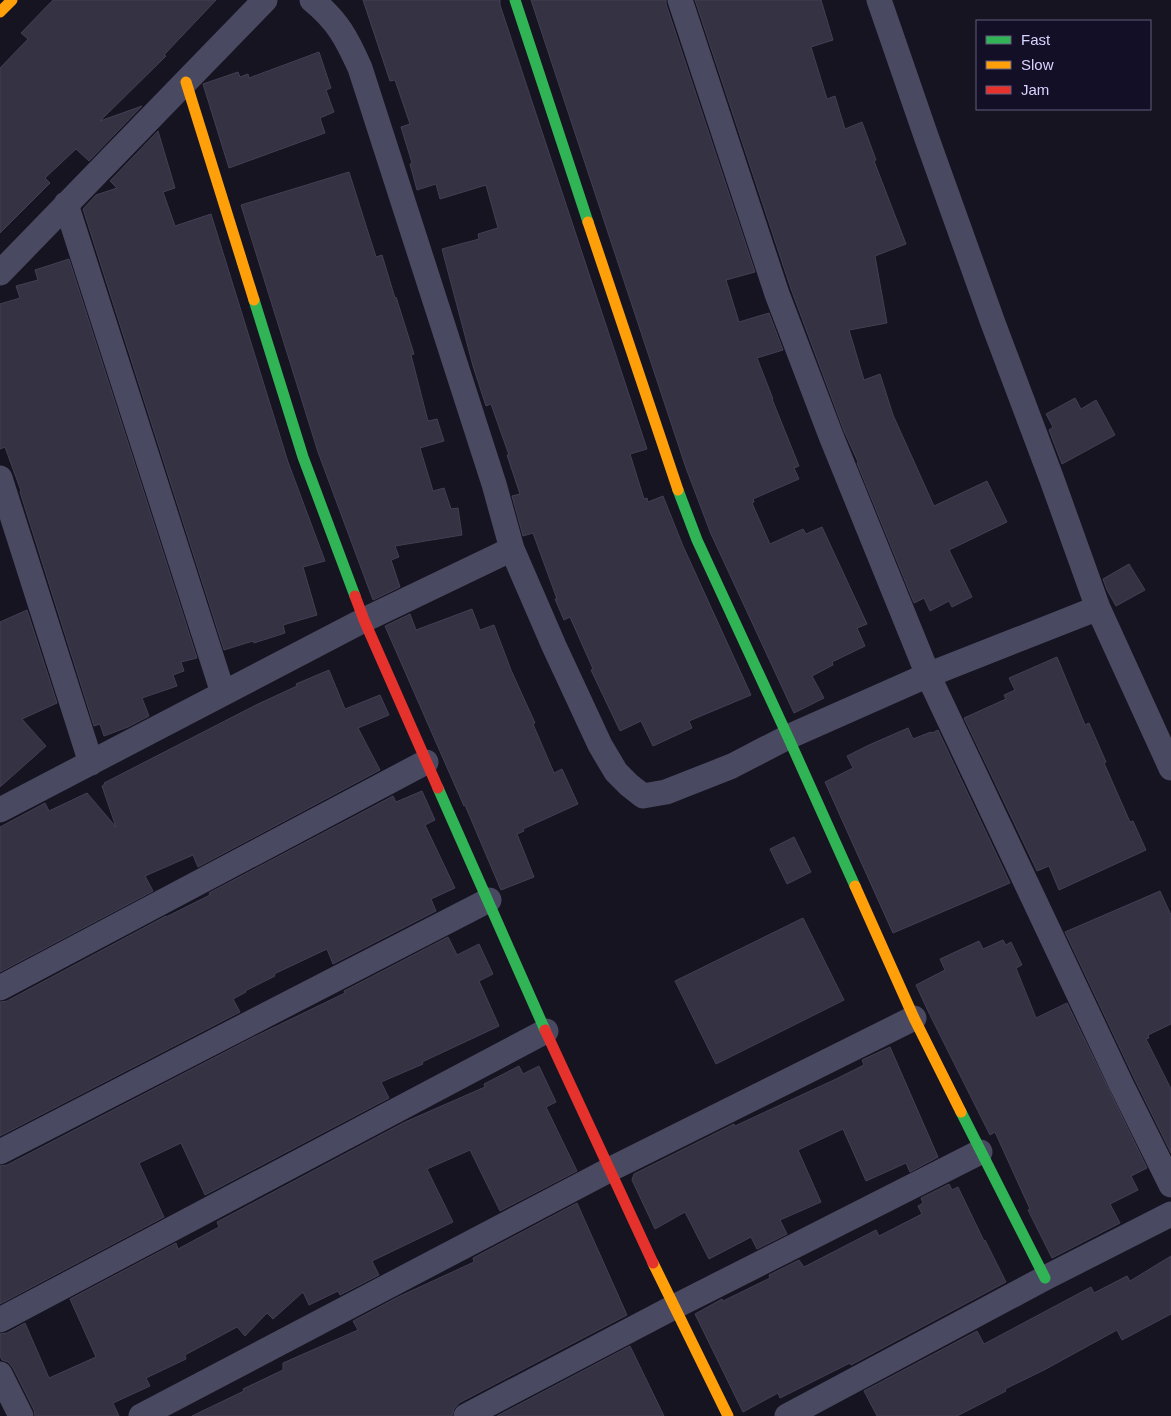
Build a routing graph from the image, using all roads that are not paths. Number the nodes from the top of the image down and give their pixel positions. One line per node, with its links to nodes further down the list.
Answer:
1 (12, 0): 7 (street)
2 (265, 0): 8 (street)
3 (515, 0): 17 (street)
4 (680, 0): 15 (street)
5 (879, 0): 13 (street)
6 (326, 4): 12 (street)
7 (0, 12)
8 (186, 82): 9 (street); 14 (street)
9 (66, 204): 10 (street); 16 (street)
10 (0, 273)
11 (1, 483): 19 (street)
12 (512, 550): 14 (street); 17 (street)
13 (1098, 608): 15 (street); 20 (street)
14 (364, 620): 16 (street); 18 (street)
15 (928, 675): 17 (street); 29 (street)
16 (223, 693): 19 (street)
17 (788, 737): 24 (street)
18 (426, 762): 22 (street); 23 (street)
19 (91, 764): 21 (street)
20 (1171, 768)
21 (0, 810)
22 (489, 900): 25 (street); 26 (street)
23 (0, 988)
24 (914, 1018): 27 (street); 28 (street)
25 (546, 1031): 28 (street); 33 (street)
26 (0, 1152)
27 (980, 1152): 31 (street); 32 (street)
28 (611, 1169): 32 (street); 36 (street)
29 (1171, 1185)
30 (1171, 1214): 31 (street)
31 (1045, 1278): 39 (street)
32 (674, 1307): 37 (street); 38 (street)
33 (0, 1320)
34 (0, 1374): 35 (street)
35 (21, 1416)
36 (140, 1416)
37 (466, 1416)
38 (728, 1416)
39 (787, 1416)

